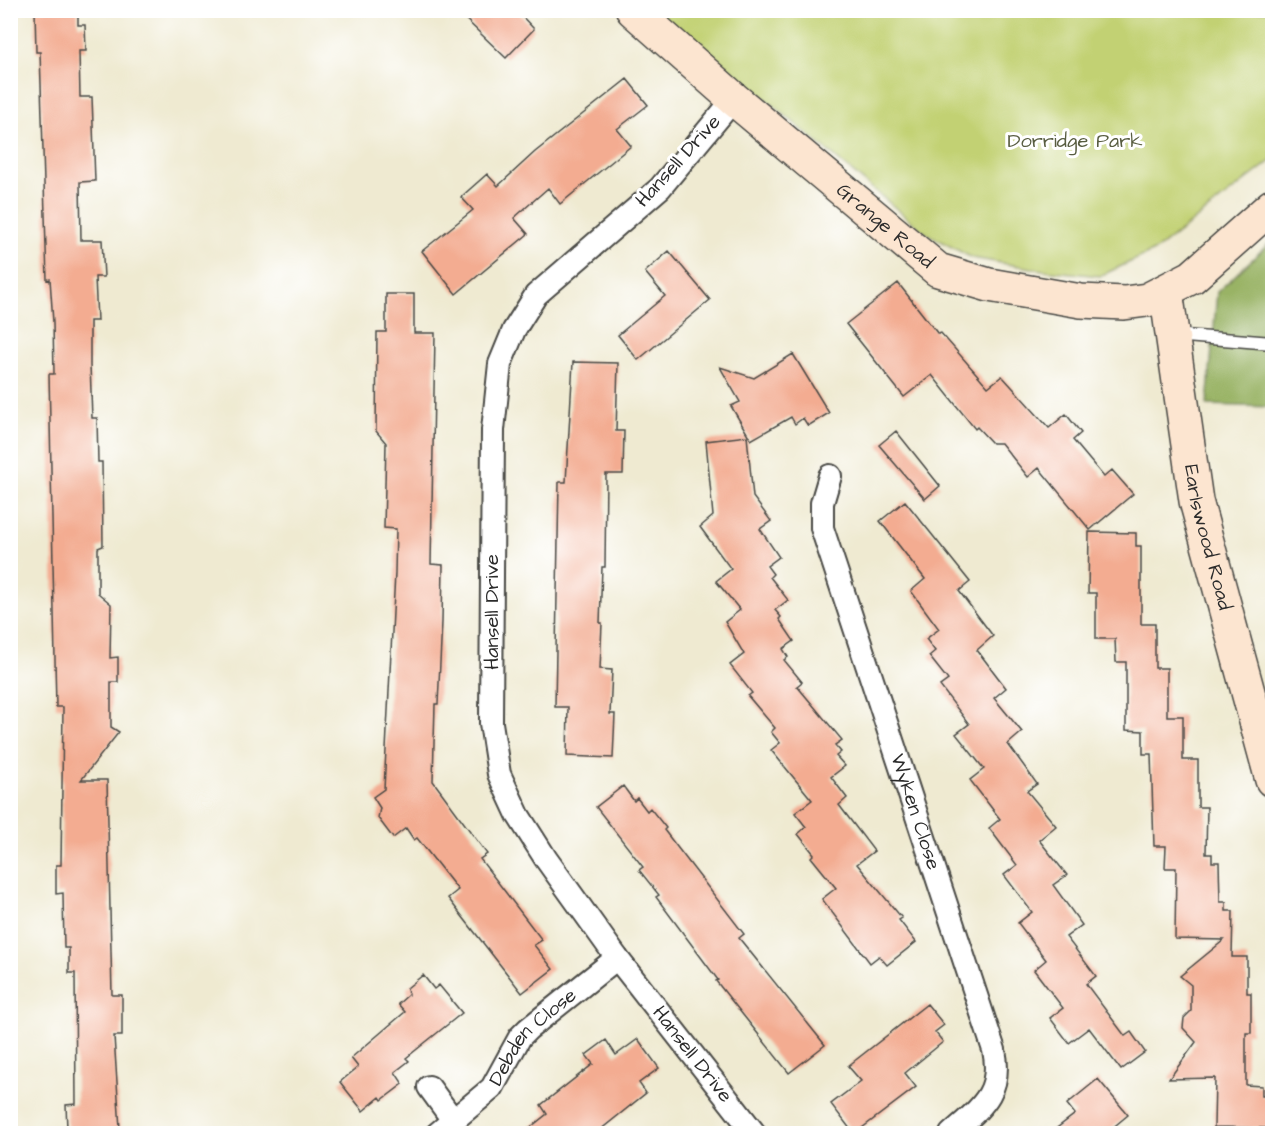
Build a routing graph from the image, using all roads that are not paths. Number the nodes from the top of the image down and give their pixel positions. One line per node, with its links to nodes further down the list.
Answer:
1 (633, 10): 2 (main road, Grange Road)
2 (734, 99): 4 (main road, Grange Road); 9 (street, Hansell Drive)
3 (1272, 206): 4 (main road, Grange Road)
4 (1166, 291): 5 (main road, Earlswood Road)
5 (1172, 335): 6 (lane); 8 (main road, Earlswood Road)
6 (1272, 343)
7 (830, 476): 13 (street, Wyken Close)
8 (1272, 780)
9 (617, 958): 11 (street, Debden Close); 12 (street, Hansell Drive)
10 (429, 1087): 11 (street, Debden Close)
11 (445, 1127)
12 (754, 1134)
13 (951, 1134)

